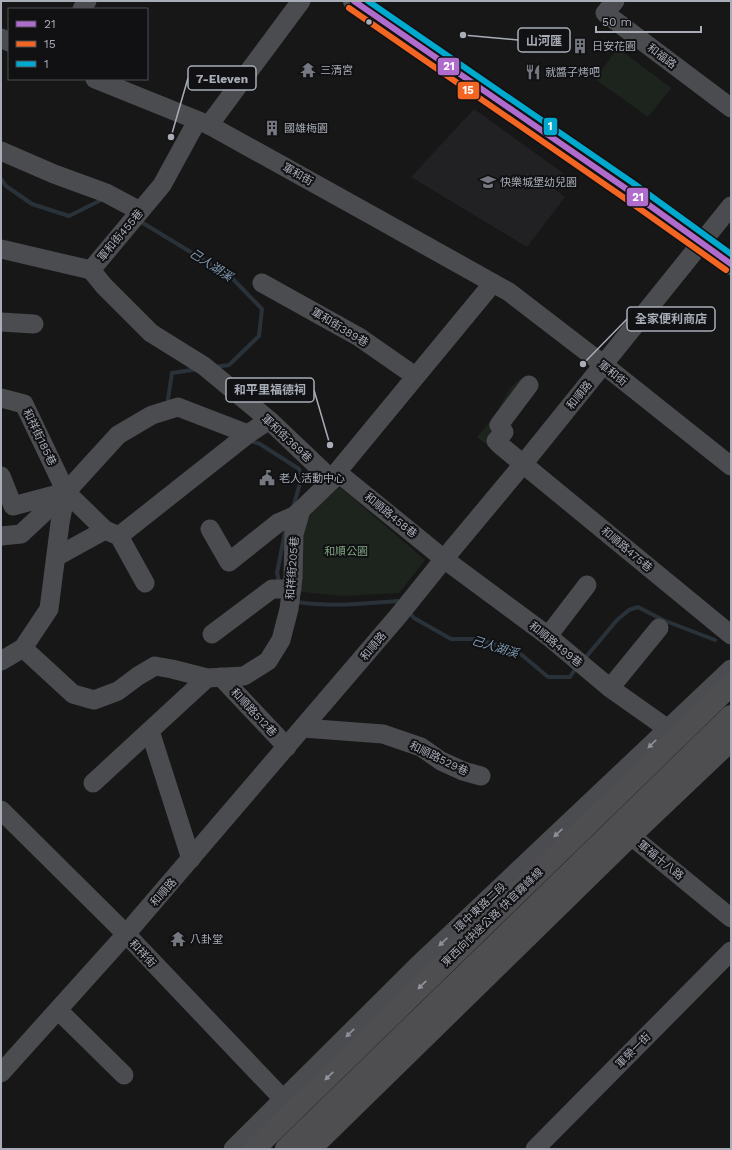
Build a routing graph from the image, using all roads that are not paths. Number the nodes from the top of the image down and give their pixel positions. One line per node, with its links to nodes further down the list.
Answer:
1 (301, 1): 6 (street, 軍和街455巷)
2 (354, 1): 10 (main road)
3 (614, 1): 5 (street, 和福路)
4 (97, 80): 6 (street, 軍和街)
5 (731, 108)
6 (203, 123): 9 (street, 軍和街455巷); 15 (street, 軍和街)
7 (1, 151): 9 (street)
8 (731, 206): 10 (street, 和順路)
9 (133, 219): 13 (street, 軍和街455巷)
10 (702, 242): 12 (main road); 18 (street, 和順路)
11 (1, 249): 13 (street, 軍和街455巷)
12 (731, 264)
13 (91, 270): 22 (street, 軍和街369巷)
14 (262, 283): 19 (street, 軍和街389巷)
15 (493, 283): 18 (street, 軍和街); 19 (street)
16 (1, 322): 17 (street)
17 (34, 324)
18 (604, 365): 24 (street, 和順路); 25 (street, 軍和街)
19 (415, 376): 27 (street)
20 (530, 385): 24 (street, 和順路475巷)
21 (1, 398): 28 (street, 和祥街185巷)
22 (269, 420): 23 (street); 27 (street, 軍和街369巷)
23 (237, 443): 28 (street); 31 (street)
24 (524, 463): 34 (street, 和順路); 40 (street, 和順路475巷)
25 (731, 466)
26 (1, 476): 28 (street)
27 (335, 476): 29 (street); 34 (street, 和順路458巷)
28 (66, 492): 31 (street); 32 (street); 33 (street)
29 (291, 516): 30 (street); 37 (street, 和祥街205巷)
30 (210, 529)
31 (112, 533): 33 (street); 35 (street)
32 (1, 536)
33 (56, 556): 42 (street)
34 (444, 559): 41 (street, 和順路499巷); 49 (street, 和順路)
35 (145, 584)
36 (587, 585): 41 (street)
37 (286, 589): 39 (street); 45 (street, 和祥街205巷)
38 (660, 628): 47 (street)
39 (212, 634)
40 (731, 635)
41 (548, 636): 47 (street, 和順路499巷)
42 (23, 648): 43 (street); 45 (street, 和祥街205巷)
43 (1, 661)
44 (731, 669): 51 (street, 環中東路二段)
45 (214, 677): 52 (street); 54 (street, 和順路512巷)
46 (731, 685): 70 (highway, 東西向快速公路 快官霧峰線, one-way to 70, bridge)
47 (610, 688): 51 (street, 和順路499巷)
48 (731, 716): 71 (highway, 東西向快速公路 快官霧峰線, bridge)
49 (303, 728): 54 (street, 和順路); 55 (street, 和順路529巷)
50 (731, 728): 59 (street)
51 (668, 729): 57 (street, 環中東路二段, one-way to 57)
52 (150, 731): 56 (street); 60 (street)
53 (731, 740): 68 (highway, bridge)
54 (287, 747): 60 (street, 和順路)
55 (480, 776)
56 (93, 783)
57 (591, 802): 59 (street, 軍福十八路); 67 (street, 環中東路二段, one-way to 67)
58 (1, 810): 62 (street, 和祥街)
59 (625, 831): 61 (street, 軍福十八路); 68 (street)
60 (191, 859): 62 (street, 和順路)
61 (731, 918)
62 (126, 934): 64 (street, 和順路); 67 (street, 和祥街)
63 (731, 951): 72 (street, 軍榮一街)
64 (58, 1010): 65 (street, 和順路); 66 (street)
65 (5, 1062)
66 (124, 1075)
67 (283, 1099): 68 (street, 和祥街); 69 (street, 環中東路二段)
68 (306, 1146)
69 (233, 1149)
70 (254, 1149)
71 (286, 1149)
72 (534, 1149)

